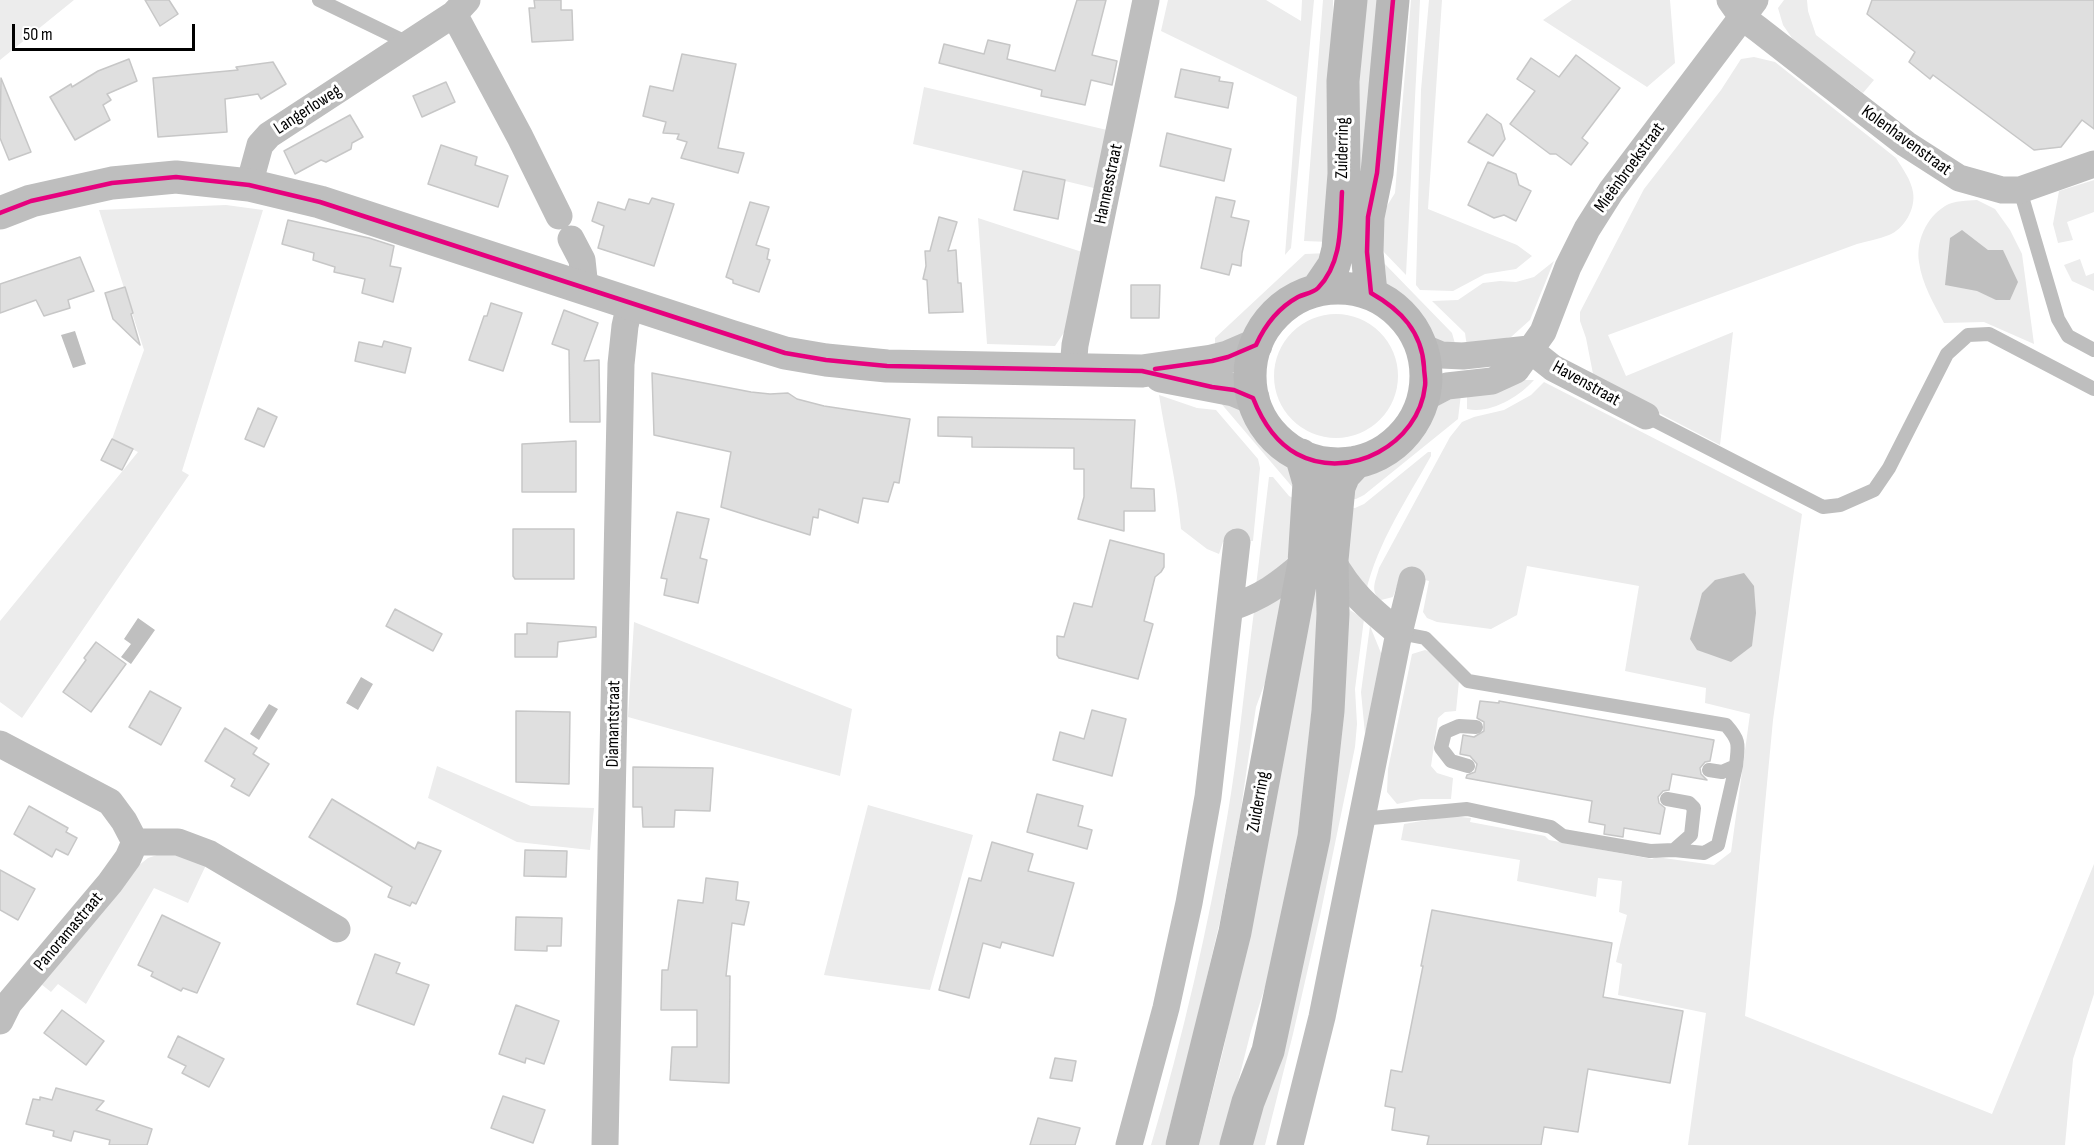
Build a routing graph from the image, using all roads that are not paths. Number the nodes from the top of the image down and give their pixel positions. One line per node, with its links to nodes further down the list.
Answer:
1 (320, 0): 7 (lane)
2 (1146, 0): 20 (street, Hannesstraat)
3 (1351, 0): 13 (main road, Zuiderring)
4 (1393, 0): 14 (main road, Zuiderring)
5 (1742, 6): 10 (street, Kolenhavenstraat); 18 (street, Mieënbroekstraat)
6 (461, 7): 7 (street, Langerloweg); 12 (street, Langerloweg)
7 (410, 44): 9 (street, Langerloweg)
8 (2094, 164): 10 (street, Kolenhavenstraat)
9 (249, 185): 11 (street); 12 (street)
10 (2020, 190): 19 (lane)
11 (0, 213)
12 (585, 288): 15 (street)
13 (1317, 290): 14 (main road); 16 (main road)
14 (1371, 293): 17 (main road)
15 (630, 304): 20 (street); 44 (street, Diamantstraat)
16 (1256, 345): 21 (street); 23 (main road)
17 (1422, 347): 18 (street); 24 (main road)
18 (1529, 349): 24 (street, Mieënbroekstraat); 25 (street, Havenstraat)
19 (2094, 350)
20 (1073, 369): 21 (street)
21 (1142, 371): 23 (street)
22 (2094, 389): 25 (lane)
23 (1253, 398): 26 (main road)
24 (1424, 398): 27 (main road)
25 (1646, 416)
26 (1301, 456): 27 (main road); 29 (main road, Zuiderring)
27 (1356, 462): 29 (main road, Zuiderring)
28 (1237, 542): 31 (street)
29 (1318, 562): 31 (street); 32 (street); 46 (main road, Zuiderring); 47 (main road, Zuiderring)
30 (1412, 580): 32 (street)
31 (1230, 608): 45 (street)
32 (1399, 633): 36 (lane); 39 (street)
33 (1476, 727): 35 (lane)
34 (0, 744): 40 (street)
35 (1468, 766)
36 (1736, 766): 37 (lane); 41 (lane)
37 (1709, 770)
38 (1667, 799): 41 (lane)
39 (1361, 819): 41 (lane); 48 (street)
40 (135, 842): 42 (street); 43 (street, Panoramastraat)
41 (1674, 850)
42 (337, 929)
43 (0, 1021)
44 (605, 1145)
45 (1128, 1145)
46 (1182, 1145)
47 (1236, 1145)
48 (1290, 1145)

